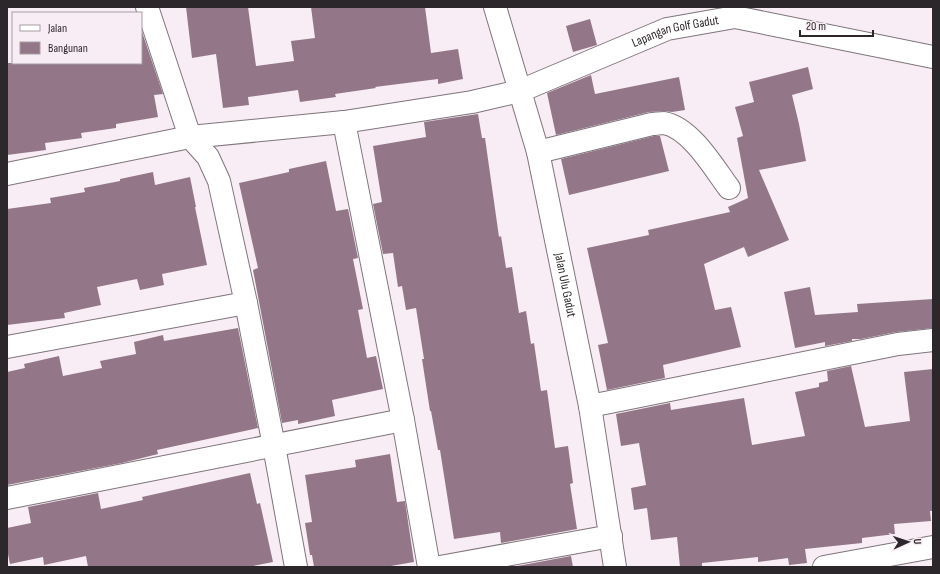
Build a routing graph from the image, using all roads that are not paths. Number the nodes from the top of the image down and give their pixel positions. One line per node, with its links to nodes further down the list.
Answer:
1 (147, 7): 6 (street)
2 (495, 7): 4 (street, Jalan Ulu Gadut)
3 (933, 57): 4 (street, Lapangan Golf Gadut)
4 (520, 90): 5 (street, Lapangan Golf Gadut); 7 (street, Jalan Ulu Gadut)
5 (344, 122): 6 (street, Lapangan Golf Gadut); 14 (street)
6 (190, 137): 8 (street, Lapangan Golf Gadut); 10 (street)
7 (538, 152): 9 (street); 13 (street, Jalan Ulu Gadut)
8 (7, 174)
9 (729, 188)
10 (246, 304): 12 (street); 15 (street)
11 (933, 340): 13 (street)
12 (7, 347)
13 (590, 406): 17 (street, Jalan Ulu Gadut)
14 (403, 420): 15 (street); 20 (street)
15 (274, 446): 16 (street); 19 (street)
16 (7, 498)
17 (611, 536): 21 (street); 22 (street, Jalan Ulu Gadut)
18 (933, 547): 23 (street)
19 (296, 567)
20 (429, 567)
21 (440, 567)
22 (615, 567)
23 (824, 567)

